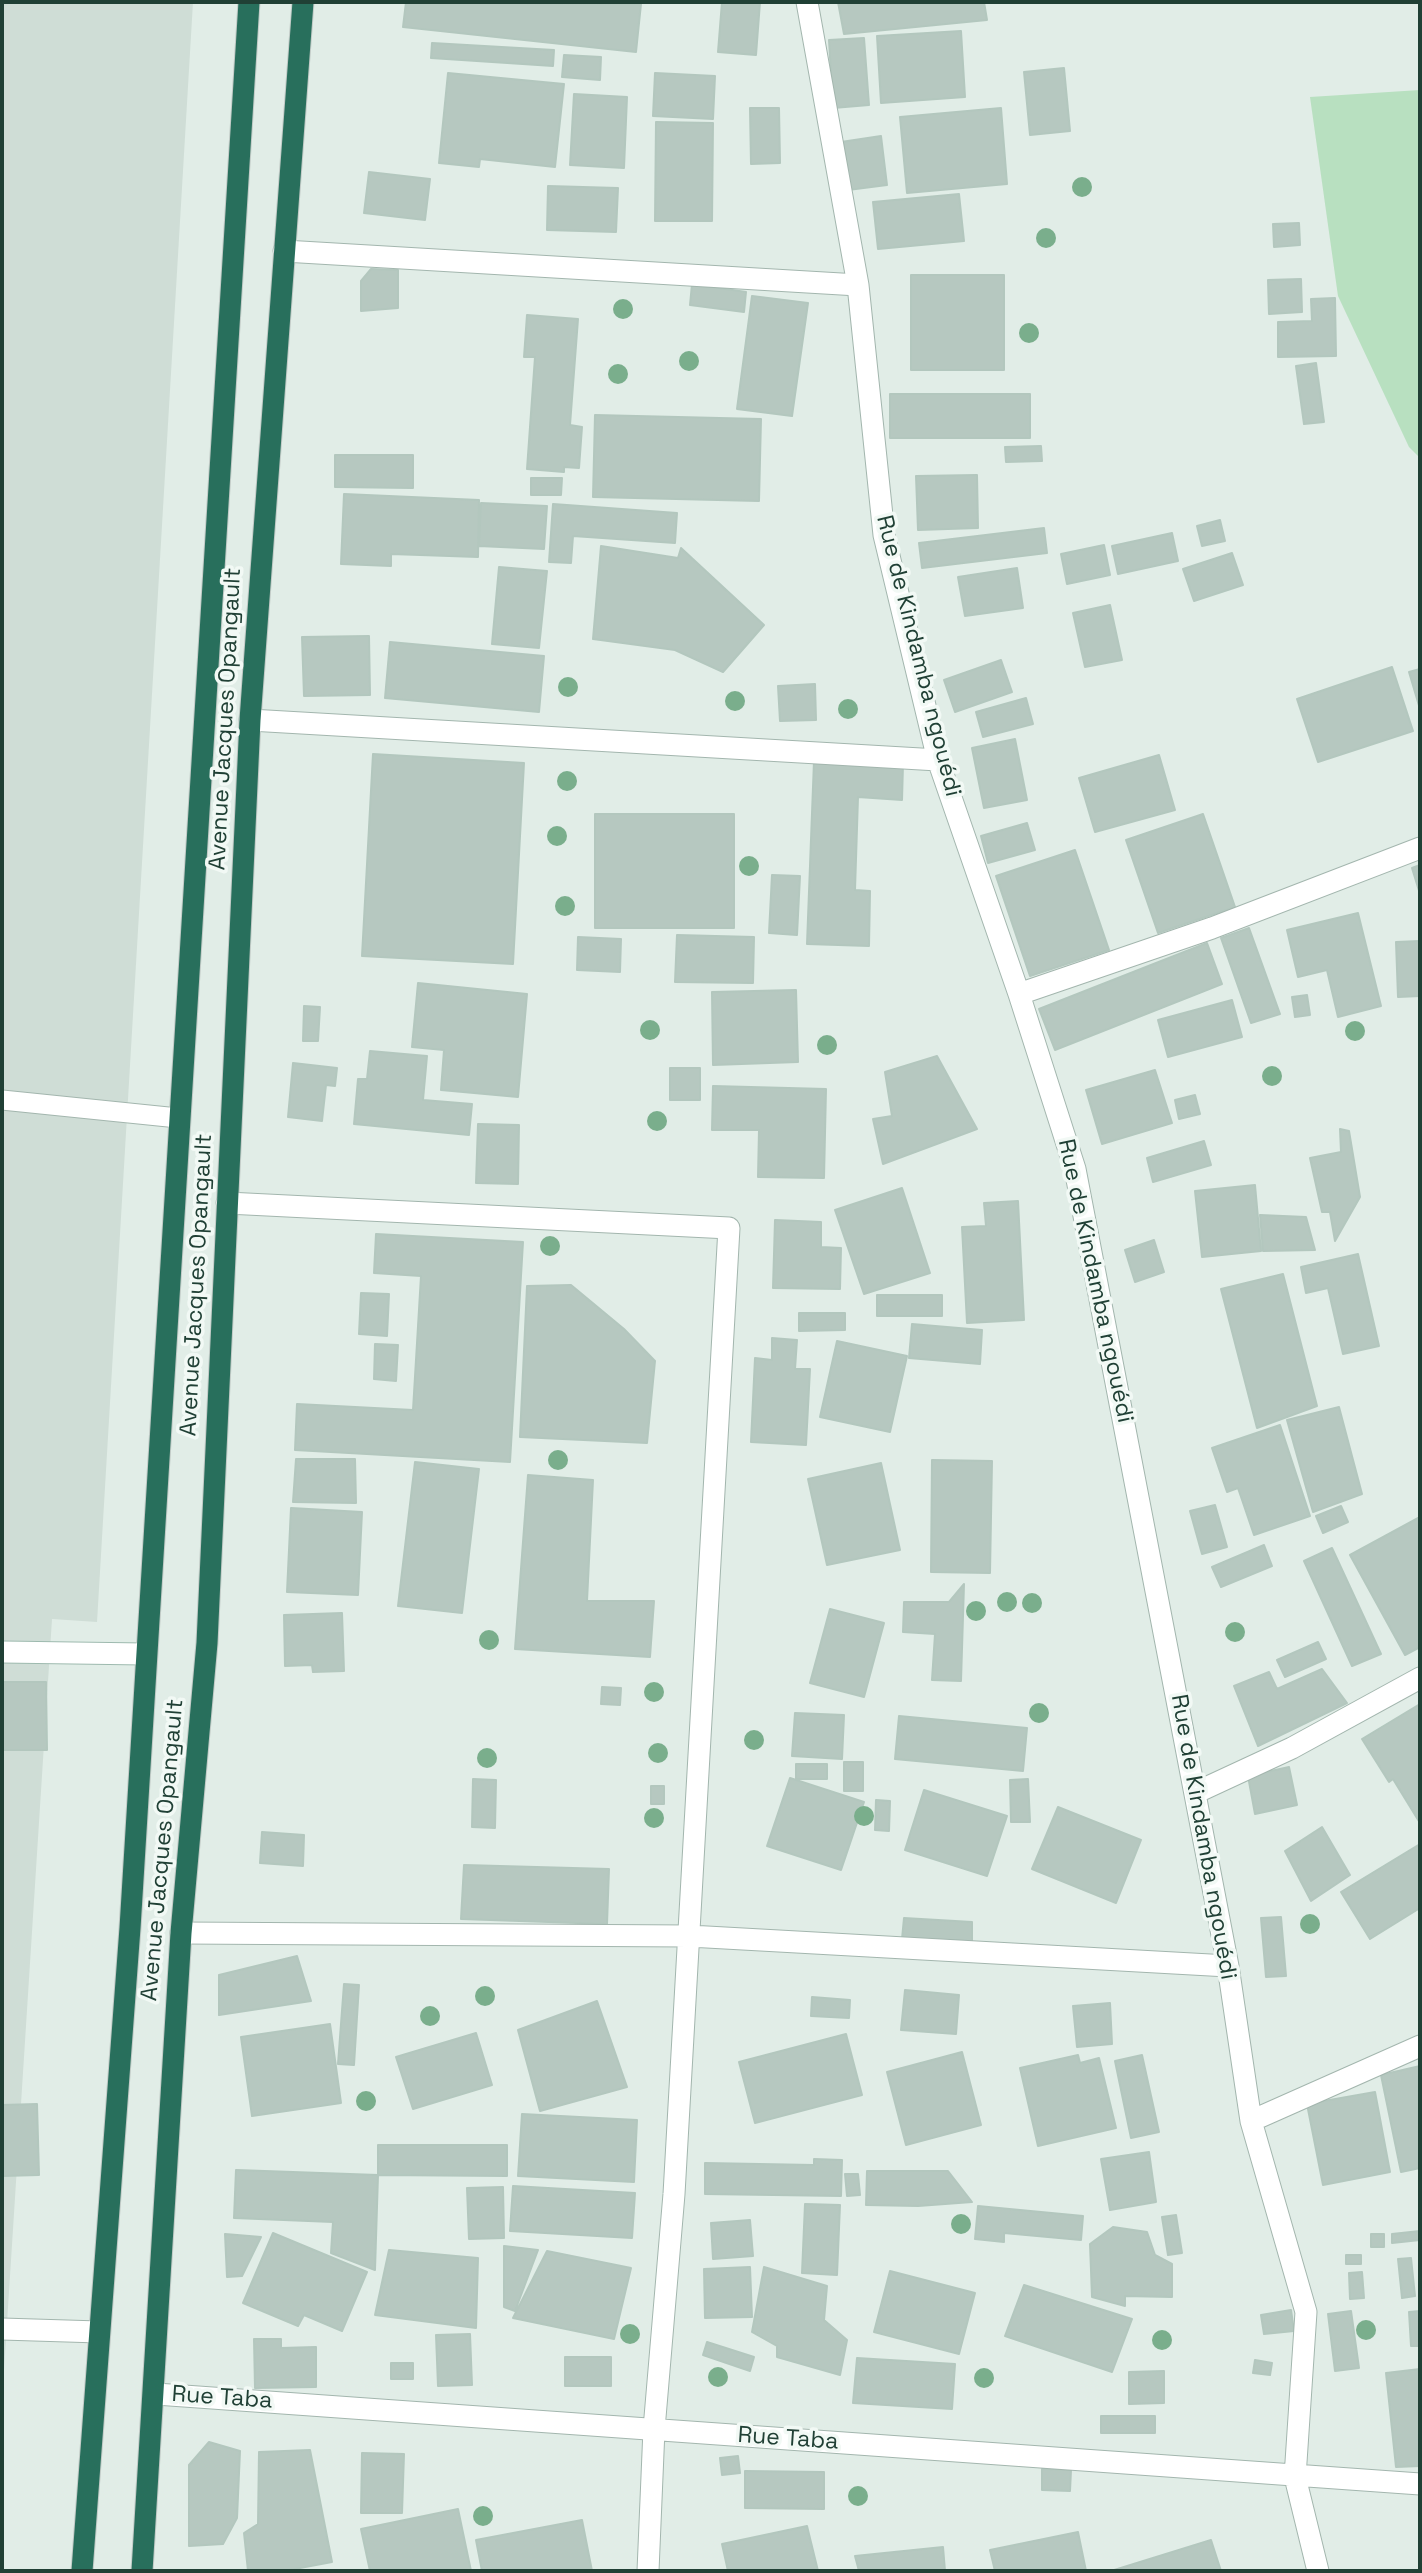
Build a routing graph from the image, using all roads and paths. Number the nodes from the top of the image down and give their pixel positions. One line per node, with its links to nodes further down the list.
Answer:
1 (249, 2): 11 (highway)
2 (303, 2): 4 (highway, Avenue Jacques Opangault)
3 (807, 2): 5 (street, Rue de Kindamba ngouédi)
4 (284, 251): 5 (street); 6 (highway, Avenue Jacques Opangault)
5 (858, 285): 7 (street, Rue de Kindamba ngouédi)
6 (250, 720): 7 (street); 12 (highway, Avenue Jacques Opangault)
7 (938, 760): 9 (street, Rue de Kindamba ngouédi)
8 (1420, 848): 9 (street)
9 (1019, 994): 16 (street, Rue de Kindamba ngouédi)
10 (2, 1100): 11 (lane)
11 (178, 1118): 14 (highway)
12 (227, 1203): 17 (highway, Avenue Jacques Opangault); 18 (street)
13 (2, 1652): 14 (street)
14 (145, 1654): 23 (highway)
15 (1420, 1678): 16 (street)
16 (1195, 1793): 19 (street, Rue de Kindamba ngouédi)
17 (181, 1933): 18 (street); 24 (highway, Avenue Jacques Opangault)
18 (689, 1936): 19 (street); 25 (street)
19 (1228, 1966): 21 (street, Rue de Kindamba ngouédi)
20 (1420, 2046): 21 (street)
21 (1251, 2121): 26 (street, Rue de Kindamba ngouédi)
22 (2, 2329): 23 (street)
23 (99, 2332): 28 (highway)
24 (156, 2393): 25 (street, Rue Taba); 29 (highway, Avenue Jacques Opangault)
25 (654, 2429): 26 (street, Rue Taba); 30 (street)
26 (1295, 2477): 27 (street, Rue Taba); 31 (street, Rue de Kindamba ngouédi)
27 (1420, 2484)
28 (82, 2571)
29 (142, 2571)
30 (648, 2571)
31 (1318, 2571)

